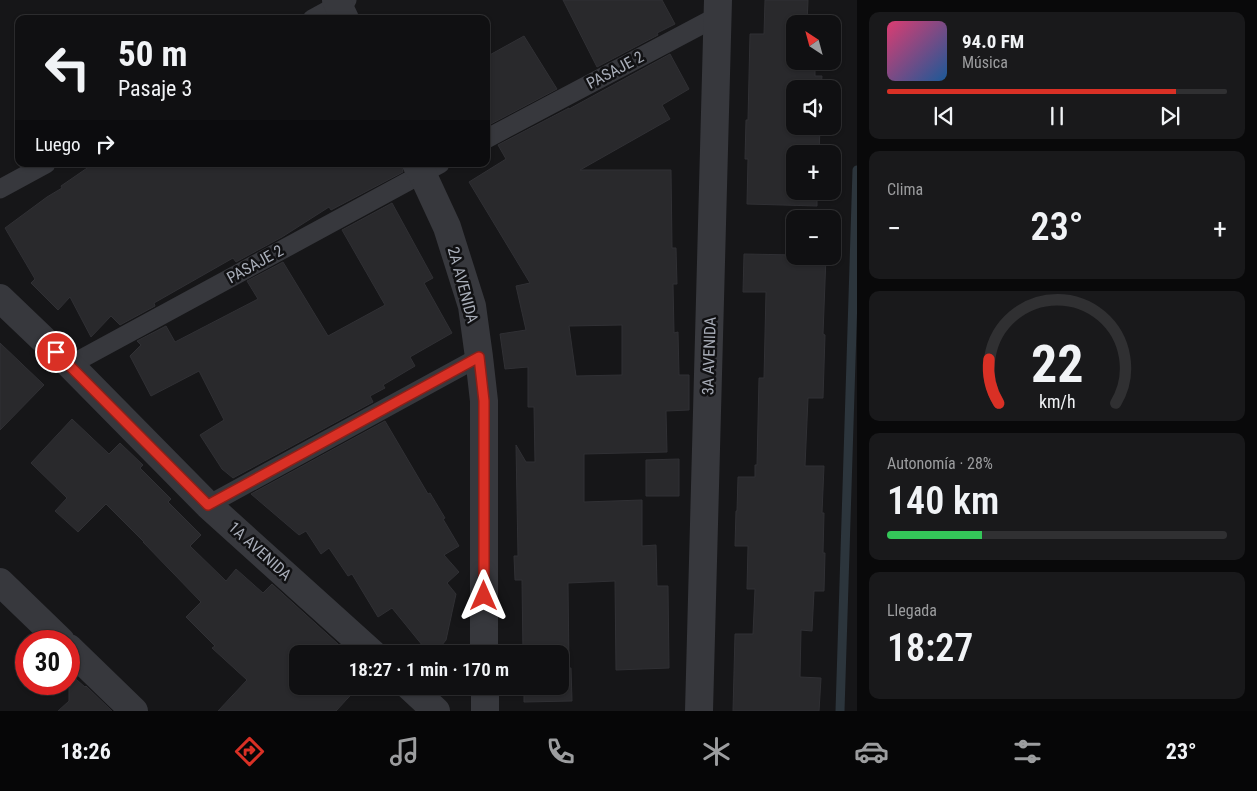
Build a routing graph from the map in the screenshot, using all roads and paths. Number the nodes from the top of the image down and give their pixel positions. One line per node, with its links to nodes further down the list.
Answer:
1 (342, 6): 3 (lane)
2 (718, 8): 4 (lane, PASAJE 2); 22 (street, 3A AVENIDA)
3 (321, 15)
4 (490, 137)
5 (40, 167): 7 (lane)
6 (426, 167): 9 (street, 2A AVENIDA); 10 (lane, PASAJE 2)
7 (0, 189)
8 (0, 298): 10 (street, 1A AVENIDA)
9 (479, 357): 11 (lane); 15 (street, 2A AVENIDA)
10 (70, 365): 11 (street, 1A AVENIDA)
11 (208, 505): 14 (street, 1A AVENIDA)
12 (0, 582): 13 (street)
13 (50, 630)
14 (363, 645)
15 (484, 645)
16 (80, 659): 19 (street)
17 (419, 695): 20 (street)
18 (485, 695): 21 (street)
19 (134, 711)
20 (436, 711)
21 (485, 711)
22 (699, 711)

